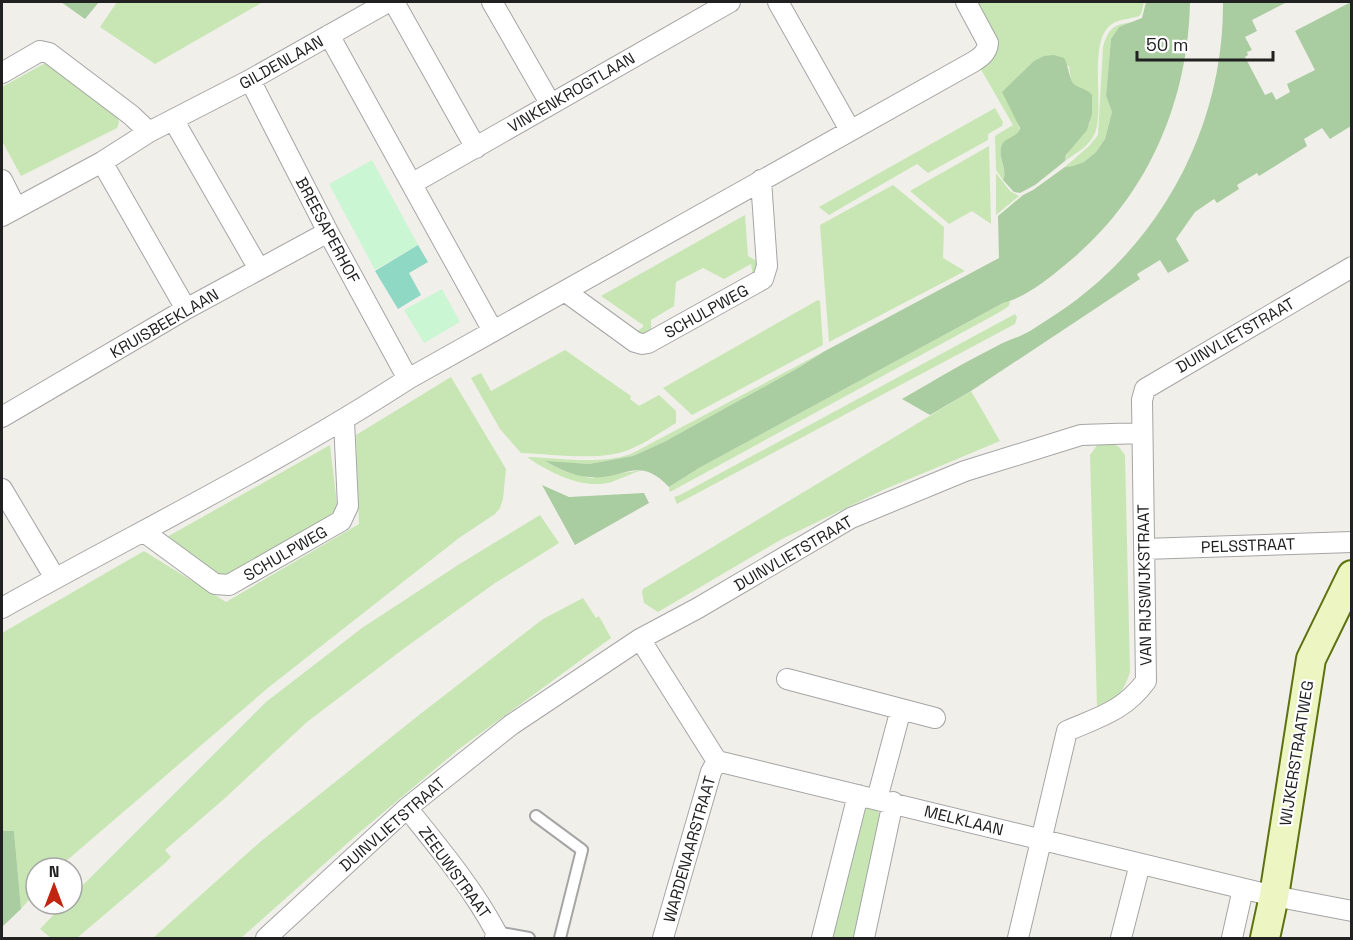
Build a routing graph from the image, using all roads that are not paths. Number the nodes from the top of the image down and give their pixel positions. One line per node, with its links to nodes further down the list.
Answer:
1 (388, 2): 7 (street, GILDENLAAN)
2 (394, 2): 14 (street)
3 (492, 2): 10 (street)
4 (730, 2): 10 (street, VINKENKROGTLAAN)
5 (778, 2): 12 (street)
6 (966, 2): 12 (street)
7 (329, 35): 9 (street, GILDENLAAN); 18 (street)
8 (2, 73): 13 (street)
9 (250, 80): 11 (street, GILDENLAAN); 20 (street, BREESAPERHOF)
10 (550, 103): 14 (street, VINKENKROGTLAAN)
11 (174, 121): 13 (street, GILDENLAAN); 22 (street)
12 (850, 130): 17 (street)
13 (150, 132): 15 (street, GILDENLAAN)
14 (476, 148): 18 (street, VINKENKROGTLAAN)
15 (102, 162): 19 (street, GILDENLAAN); 24 (street)
16 (2, 180): 19 (street, GILDENLAAN)
17 (761, 180): 23 (street); 23 (street, SCHULPWEG)
18 (413, 183): 25 (street)
19 (9, 212)
20 (328, 232): 22 (street, KRUISBEEKLAAN); 26 (street, BREESAPERHOF)
21 (1352, 267): 29 (street, DUINVLIETSTRAAT)
22 (259, 269): 24 (street, KRUISBEEKLAAN)
23 (566, 292): 25 (street)
24 (186, 309): 27 (street, KRUISBEEKLAAN)
25 (493, 331): 26 (street)
26 (408, 379): 28 (street)
27 (2, 417)
28 (344, 421): 31 (street); 31 (street, SCHULPWEG)
29 (1142, 433): 33 (street, VAN RIJSWIJKSTRAAT); 37 (street, DUINVLIETSTRAAT)
30 (2, 489): 35 (street)
31 (144, 532): 35 (street)
32 (1352, 542): 33 (street, PELSSTRAAT)
33 (1144, 549): 45 (street, VAN RIJSWIJKSTRAAT)
34 (1352, 575): 48 (street, WIJKERSTRAATWEG)
35 (55, 578): 36 (street)
36 (2, 608)
37 (640, 639): 41 (street); 43 (street, DUINVLIETSTRAAT)
38 (788, 679): 39 (street)
39 (901, 709): 40 (street); 42 (street)
40 (935, 718)
41 (717, 760): 42 (street, MELKLAAN); 54 (street, WARDENAARSTRAAT)
42 (876, 799): 45 (street, MELKLAAN); 55 (street); 56 (street)
43 (407, 808): 50 (street, ZEEUWSTRAAT); 51 (street, DUINVLIETSTRAAT)
44 (536, 816): 53 (lane)
45 (1041, 840): 46 (street, MELKLAAN); 57 (street, VAN RIJSWIJKSTRAAT)
46 (1140, 864): 47 (street, MELKLAAN); 58 (street)
47 (1243, 889): 48 (street, MELKLAAN); 59 (street)
48 (1274, 896): 49 (street, MELKLAAN); 60 (street, WIJKERSTRAATWEG)
49 (1352, 911)
50 (496, 935): 52 (lane)
51 (266, 939)
52 (529, 939)
53 (560, 939)
54 (663, 939)
55 (822, 939)
56 (864, 939)
57 (1018, 939)
58 (1121, 939)
59 (1232, 939)
60 (1265, 939)

